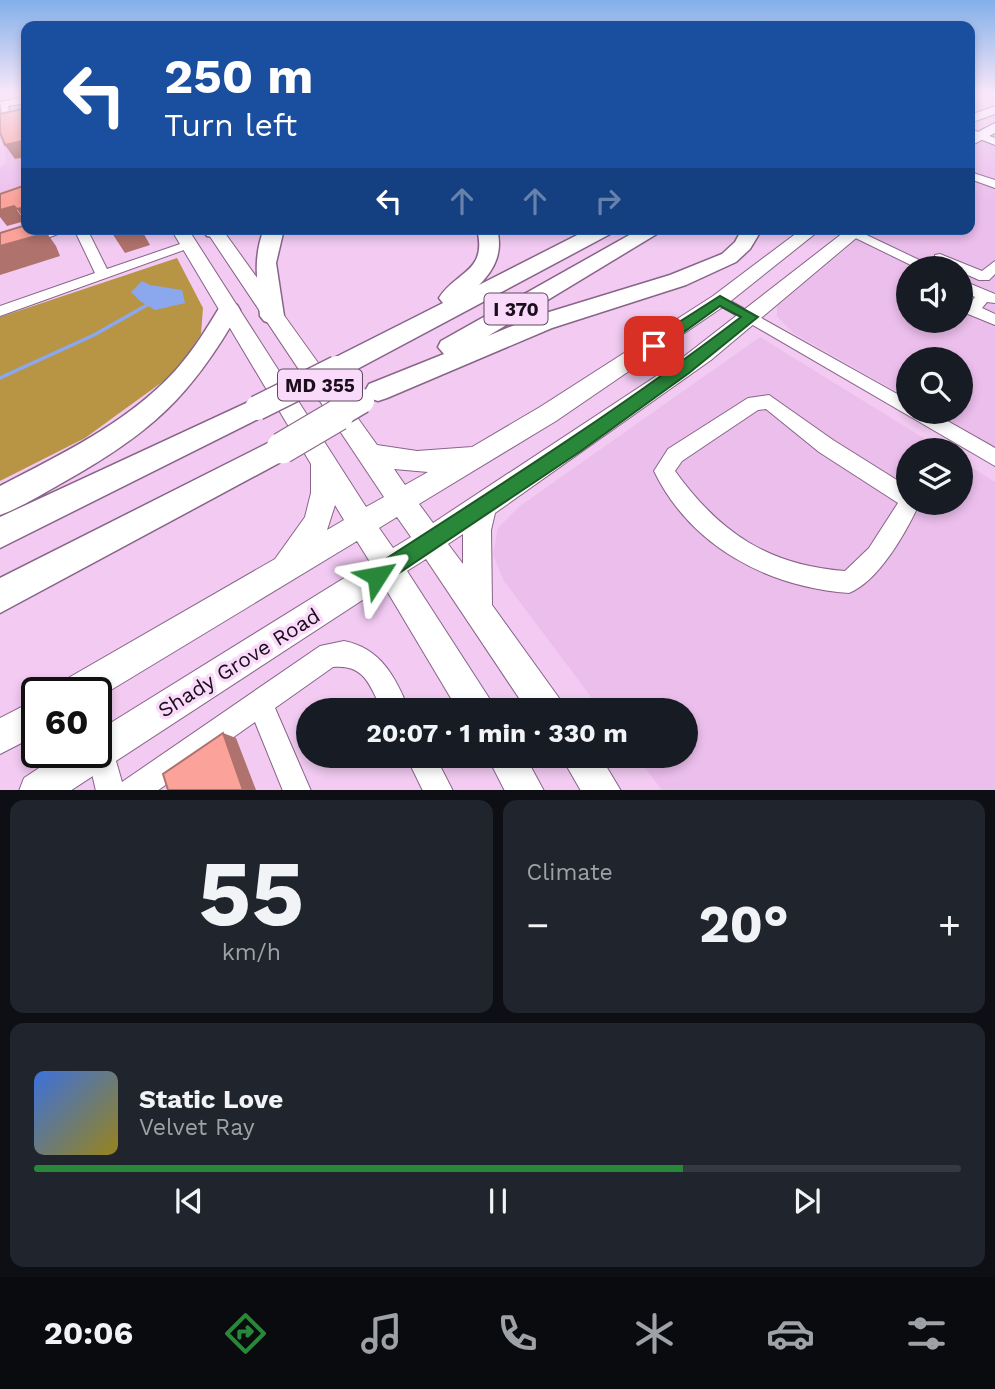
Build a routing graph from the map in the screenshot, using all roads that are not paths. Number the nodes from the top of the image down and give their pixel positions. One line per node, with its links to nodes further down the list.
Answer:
1 (975, 137): 2 (street)
2 (995, 142)
3 (975, 177): 4 (street)
4 (995, 184)
5 (48, 235): 18 (street)
6 (83, 235): 23 (street)
7 (219, 235): 28 (main road, MD 355)
8 (271, 235): 28 (highway)
9 (489, 235): 31 (highway)
10 (593, 235): 31 (highway, I 370)
11 (644, 235): 32 (highway, I 370)
12 (749, 235): 32 (highway)
13 (805, 235): 25 (main road)
14 (842, 235): 29 (main road, Shady Grove Road)
15 (850, 235): 20 (street)
16 (854, 235): 19 (street)
17 (184, 238): 23 (street); 26 (main road, MD 355)
18 (0, 252)
19 (914, 256)
20 (896, 261)
21 (995, 265): 22 (street)
22 (973, 274)
23 (103, 275): 27 (street)
24 (989, 297): 30 (street)
25 (720, 300): 29 (street); 38 (main road)
26 (229, 310): 39 (main road, MD 355); 42 (highway)
27 (0, 311)
28 (272, 316): 37 (main road, MD 355)
29 (751, 317): 33 (street); 44 (main road, Shady Grove Road)
30 (995, 320)
31 (337, 368): 46 (highway, I 370, bridge)
32 (370, 396): 50 (highway, I 370, bridge)
33 (896, 401)
34 (931, 424): 35 (street)
35 (949, 438)
36 (973, 450): 40 (street)
37 (368, 454): 38 (main road); 43 (main road, MD 355)
38 (479, 457): 43 (main road)
39 (321, 458): 45 (main road, MD 355); 49 (main road)
40 (995, 458)
41 (909, 500): 41 (street)
42 (0, 501)
43 (402, 502): 45 (main road); 47 (main road, MD 355)
44 (483, 505): 47 (main road, Shady Grove Road); 51 (main road)
45 (363, 524): 48 (main road, MD 355); 49 (main road)
46 (0, 533)
47 (429, 541): 48 (main road, Shady Grove Road); 51 (main road, MD 355)
48 (389, 568): 54 (main road, MD 355); 59 (main road, Shady Grove Road)
49 (272, 577): 52 (main road)
50 (0, 596)
51 (477, 609): 55 (main road, MD 355)
52 (102, 677)
53 (389, 698): 56 (street)
54 (470, 698)
55 (539, 698)
56 (260, 703): 65 (street); 69 (street)
57 (21, 725): 58 (main road)
58 (0, 737)
59 (112, 743)
60 (72, 768): 66 (main road, Shady Grove Road)
61 (103, 768): 67 (street)
62 (427, 768): 70 (street)
63 (512, 768): 71 (main road)
64 (587, 768): 72 (main road)
65 (156, 782): 68 (street)
66 (37, 790)
67 (110, 790)
68 (132, 790)
69 (297, 790)
70 (439, 790)
71 (526, 790)
72 (603, 790)

